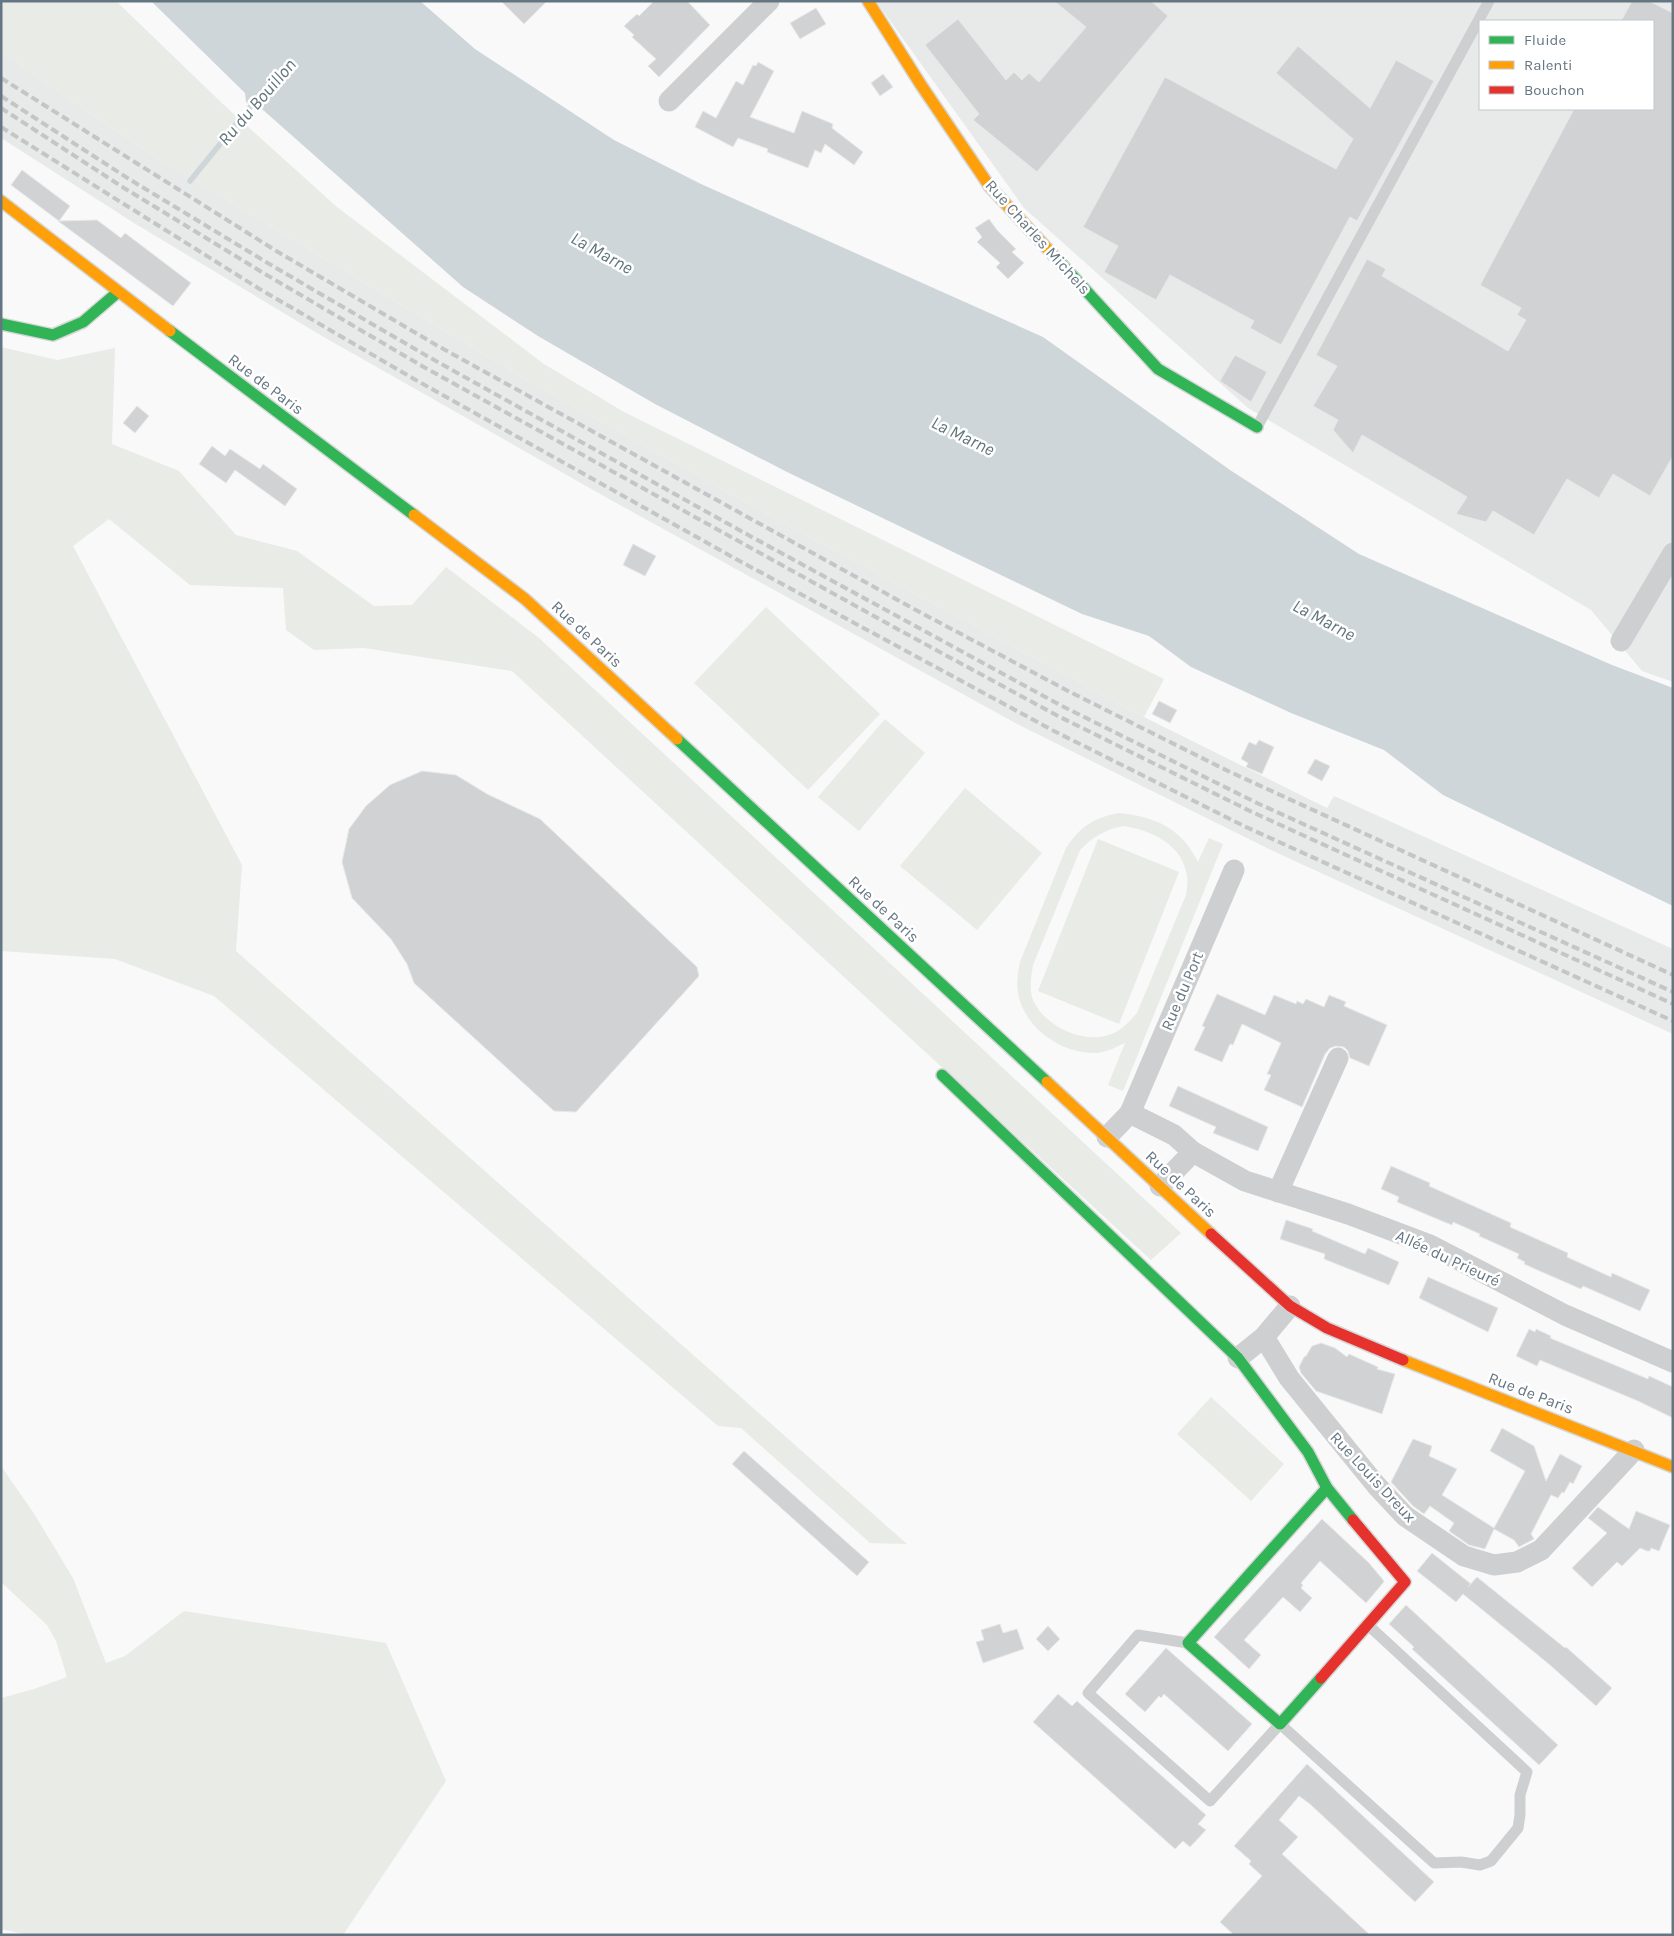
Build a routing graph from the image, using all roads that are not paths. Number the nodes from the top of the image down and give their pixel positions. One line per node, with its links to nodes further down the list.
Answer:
1 (769, 1): 4 (street)
2 (868, 1): 8 (main road, Rue Charles Michels)
3 (1489, 1): 8 (lane)
4 (669, 101)
5 (1, 201): 6 (main road, Rue de Paris)
6 (118, 292): 7 (main road); 16 (main road, Rue de Paris)
7 (1, 324)
8 (1256, 427)
9 (1673, 552): 10 (street)
10 (1667, 576): 11 (street)
11 (1621, 641)
12 (1234, 870): 15 (street, Rue du Port)
13 (1338, 1058): 19 (street)
14 (942, 1075): 22 (main road)
15 (1130, 1113): 16 (street); 17 (street, Allée du Prieuré)
16 (1107, 1137): 18 (main road, Rue de Paris)
17 (1193, 1152): 18 (street); 19 (street, Allée du Prieuré)
18 (1160, 1186): 20 (main road, Rue de Paris)
19 (1278, 1192): 23 (street, Allée du Prieuré)
20 (1290, 1306): 21 (street); 24 (main road, Rue de Paris)
21 (1264, 1337): 22 (street); 24 (street, Rue Louis Dreux)
22 (1238, 1358): 26 (main road)
23 (1673, 1362)
24 (1634, 1450): 25 (main road, Rue de Paris)
25 (1673, 1467)
26 (1328, 1488): 27 (main road); 28 (main road)
27 (1368, 1625): 29 (main road); 29 (lane)
28 (1188, 1642): 29 (main road); 29 (lane)
29 (1280, 1724)

